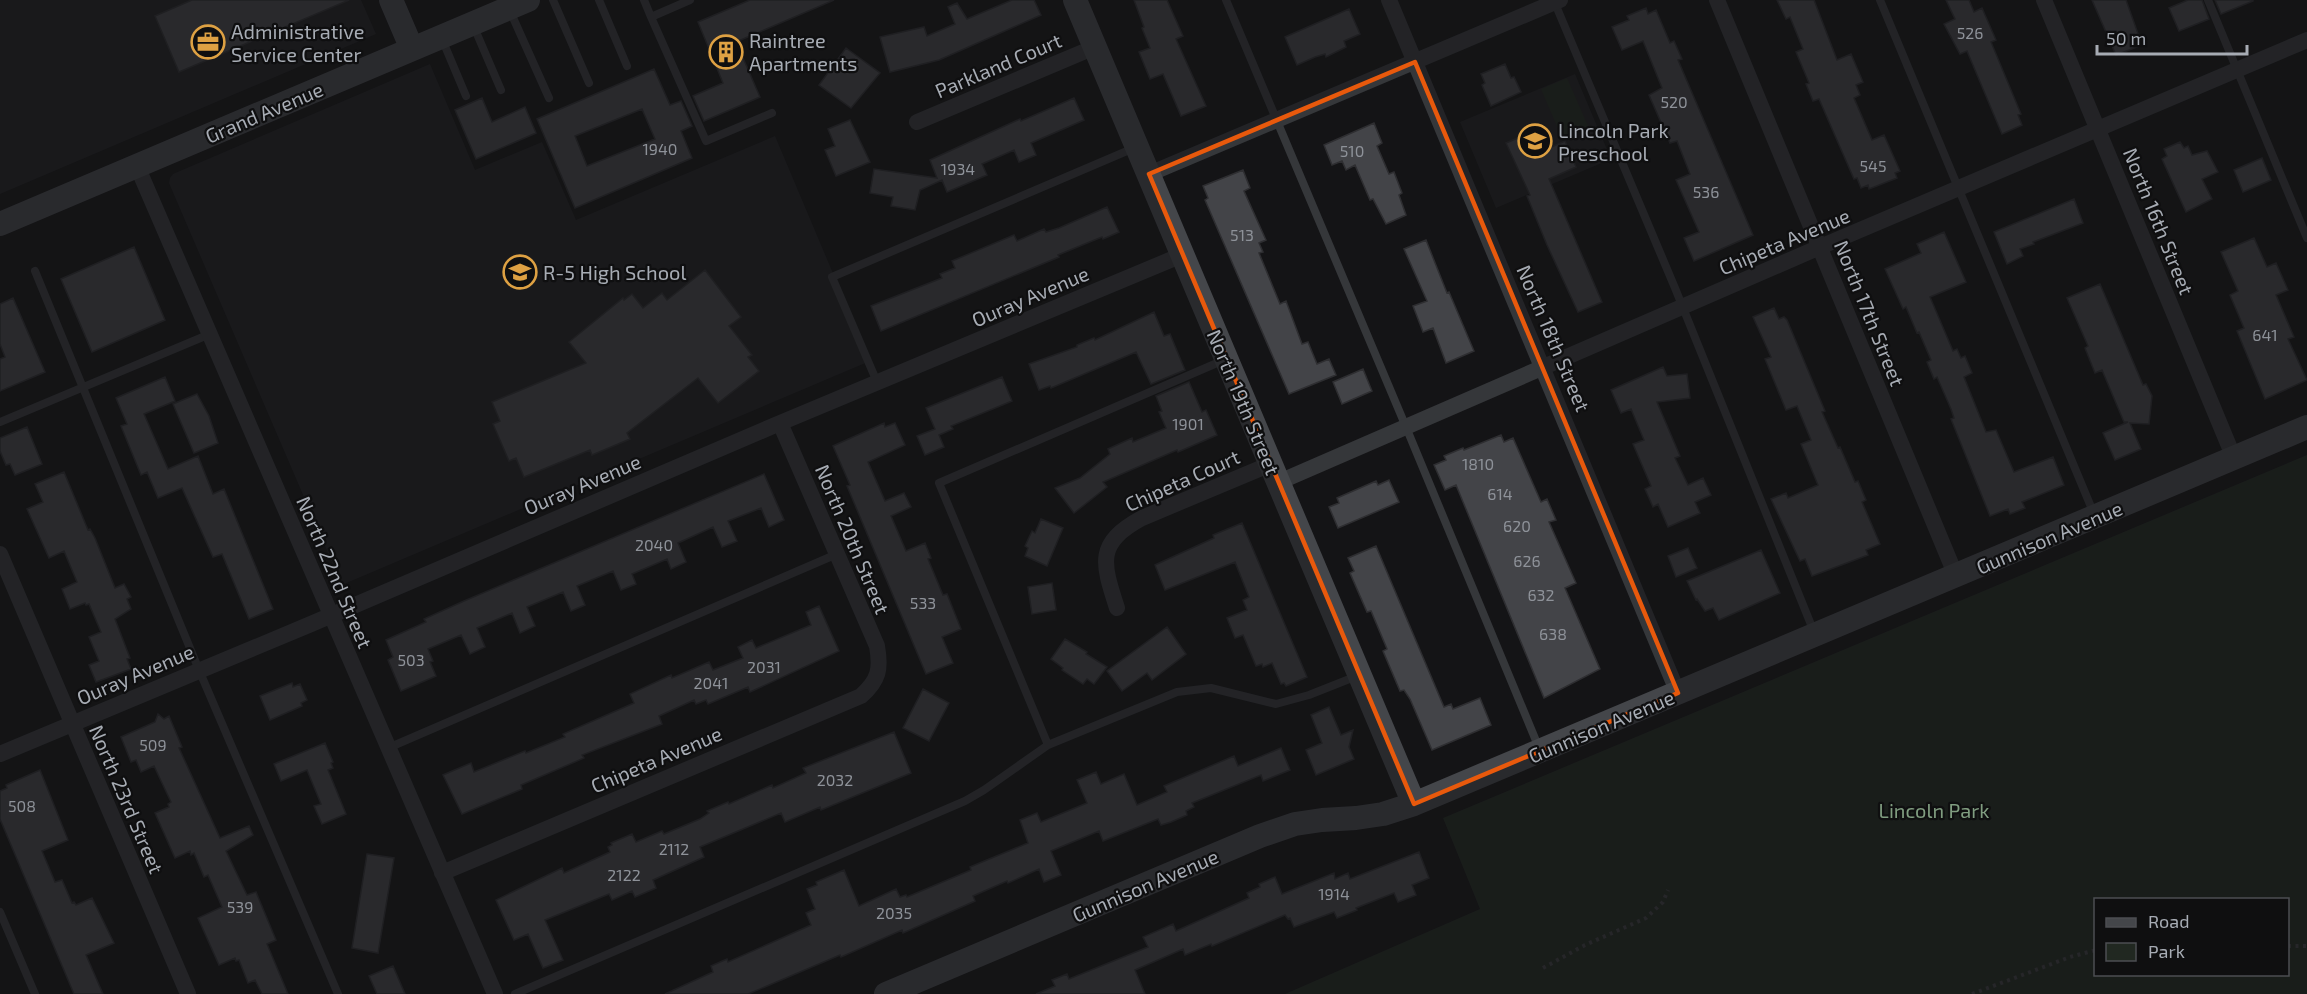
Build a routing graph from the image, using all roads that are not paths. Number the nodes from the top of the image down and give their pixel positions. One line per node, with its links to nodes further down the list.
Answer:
1 (391, 0): 20 (street)
2 (553, 0): 24 (lane)
3 (599, 0): 22 (lane)
4 (644, 0): 15 (lane)
5 (690, 0): 15 (lane)
6 (1075, 0): 19 (street, North 19th Street)
7 (1226, 0): 29 (lane)
8 (1389, 0): 21 (street, North 18th Street)
9 (1717, 0): 38 (street, North 17th Street)
10 (1880, 0): 35 (lane)
11 (2044, 0): 31 (street, North 16th Street)
12 (2208, 0): 23 (lane)
13 (1556, 1): 21 (street); 41 (lane)
14 (518, 4): 16 (street, Grand Avenue); 27 (lane)
15 (651, 16): 28 (lane)
16 (473, 23): 17 (street, Grand Avenue); 25 (lane)
17 (441, 37): 20 (street, Grand Avenue); 26 (lane)
18 (2307, 40): 23 (street, Chipeta Avenue)
19 (1095, 47): 30 (street, Parkland Court); 32 (street, North 19th Street)
20 (412, 49): 33 (street, Grand Avenue)
21 (1415, 62): 29 (street); 44 (street, North 18th Street)
22 (627, 66)
23 (2237, 70): 31 (street, Chipeta Avenue); 37 (lane)
24 (590, 83)
25 (501, 90)
26 (466, 96)
27 (549, 98)
28 (772, 113)
29 (1276, 120): 34 (street); 49 (lane)
30 (917, 122)
31 (2099, 130): 35 (street, Chipeta Avenue); 51 (street, North 16th Street)
32 (1137, 147): 34 (street, North 19th Street); 45 (lane)
33 (137, 166): 36 (street, Grand Avenue); 42 (street, North 22nd Street)
34 (1149, 174): 39 (street, North 19th Street)
35 (1959, 190): 38 (street, Chipeta Avenue); 53 (lane)
36 (0, 224)
37 (2307, 238)
38 (1820, 247): 41 (street, Chipeta Avenue); 56 (street, North 17th Street)
39 (1182, 255): 43 (street, North 19th Street); 45 (street, Ouray Avenue)
40 (35, 271): 46 (lane)
41 (1682, 307): 44 (street, Chipeta Avenue); 59 (lane)
42 (210, 334): 46 (lane); 58 (street, North 22nd Street)
43 (1226, 359): 52 (street, North 19th Street); 65 (lane)
44 (1543, 367): 49 (street, Chipeta Avenue); 63 (street, North 18th Street)
45 (877, 382): 48 (street, Ouray Avenue)
46 (82, 388): 47 (lane); 60 (lane)
47 (0, 422)
48 (780, 423): 55 (street, North 20th Street); 58 (street, Ouray Avenue)
49 (1406, 427): 52 (street, Chipeta Avenue); 67 (lane)
50 (2307, 427): 51 (street, Gunnison Avenue)
51 (2234, 458): 53 (street, Gunnison Avenue)
52 (1275, 473): 57 (street, Chipeta Court); 62 (street, North 19th Street)
53 (2096, 517): 56 (street, Gunnison Avenue)
54 (0, 554): 64 (street, North 23rd Street)
55 (837, 554): 61 (street, North 20th Street); 66 (lane)
56 (1956, 576): 59 (street, Gunnison Avenue)
57 (1117, 608)
58 (331, 615): 60 (street, Ouray Avenue); 66 (street, North 22nd Street)
59 (1816, 635): 63 (street, Gunnison Avenue)
60 (199, 670): 64 (street, Ouray Avenue); 74 (lane)
61 (878, 674): 70 (street, Chipeta Avenue)
62 (1360, 675): 65 (lane); 69 (street, North 19th Street)
63 (1678, 693): 67 (street, Gunnison Avenue)
64 (72, 723): 68 (street, Ouray Avenue); 73 (street, North 23rd Street)
65 (1048, 745): 76 (lane)
66 (388, 748): 70 (street, North 22nd Street)
67 (1540, 751): 69 (street, Gunnison Avenue)
68 (0, 754)
69 (1414, 804): 77 (street, Gunnison Avenue)
70 (442, 873): 75 (street, North 22nd Street)
71 (0, 912): 72 (lane)
72 (35, 994)
73 (188, 994)
74 (338, 994)
75 (495, 994)
76 (515, 994)
77 (886, 994)

